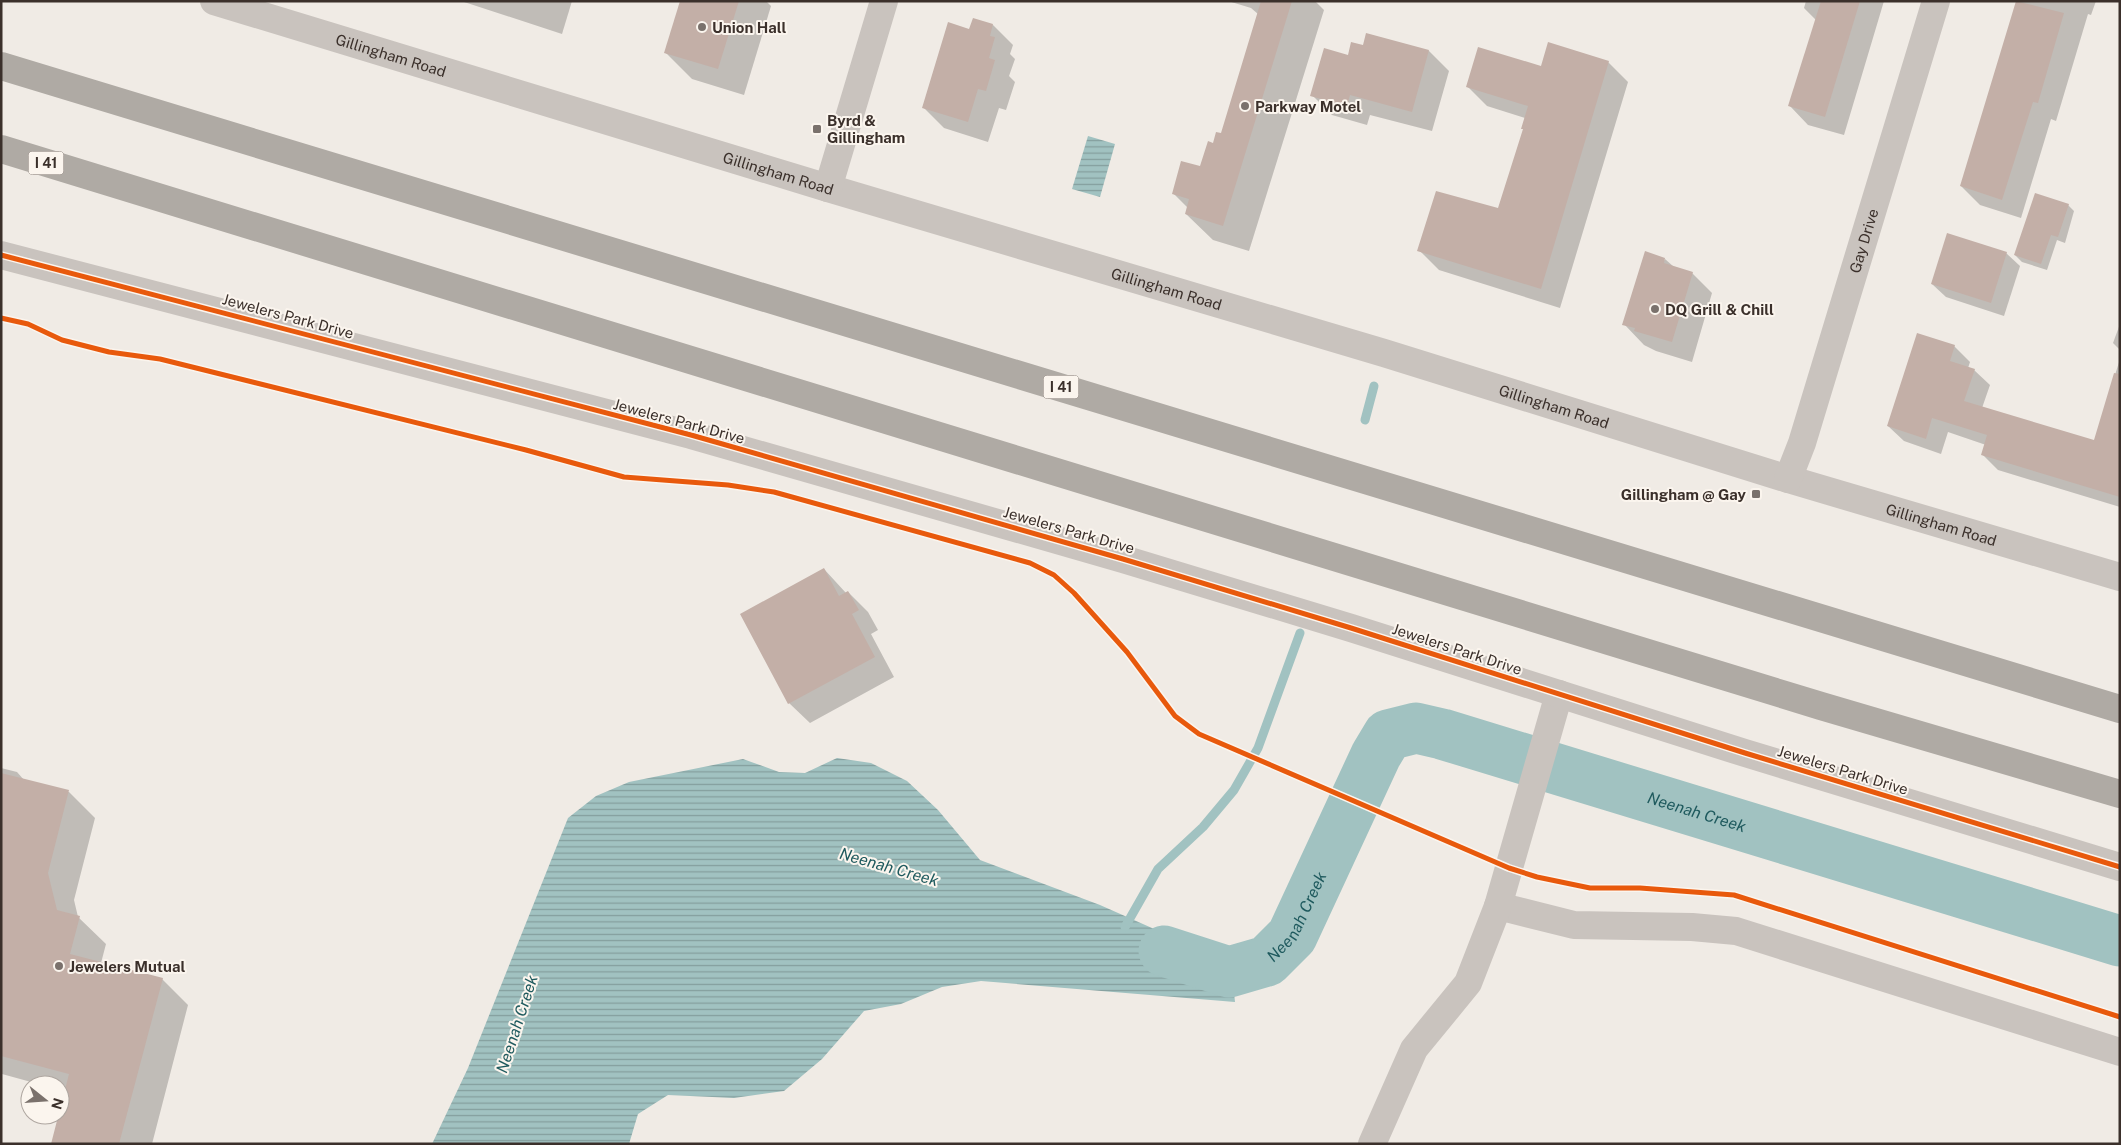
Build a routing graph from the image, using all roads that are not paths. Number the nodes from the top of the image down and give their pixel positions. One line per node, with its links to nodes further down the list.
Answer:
1 (214, 1): 6 (street, Gillingham Road)
2 (884, 1): 6 (street)
3 (1936, 1): 8 (street, Gay Drive)
4 (1, 66): 11 (highway, I 41)
5 (1, 149): 12 (highway, I 41)
6 (828, 188): 8 (street, Gillingham Road)
7 (1, 255): 10 (street, Jewelers Park Drive)
8 (1788, 479): 9 (street, Gillingham Road)
9 (2120, 577)
10 (1559, 694): 13 (street, Jewelers Park Drive); 14 (street)
11 (2120, 708)
12 (2120, 794)
13 (2120, 867)
14 (1498, 906): 15 (street); 16 (street)
15 (2120, 1052)
16 (1372, 1144)

